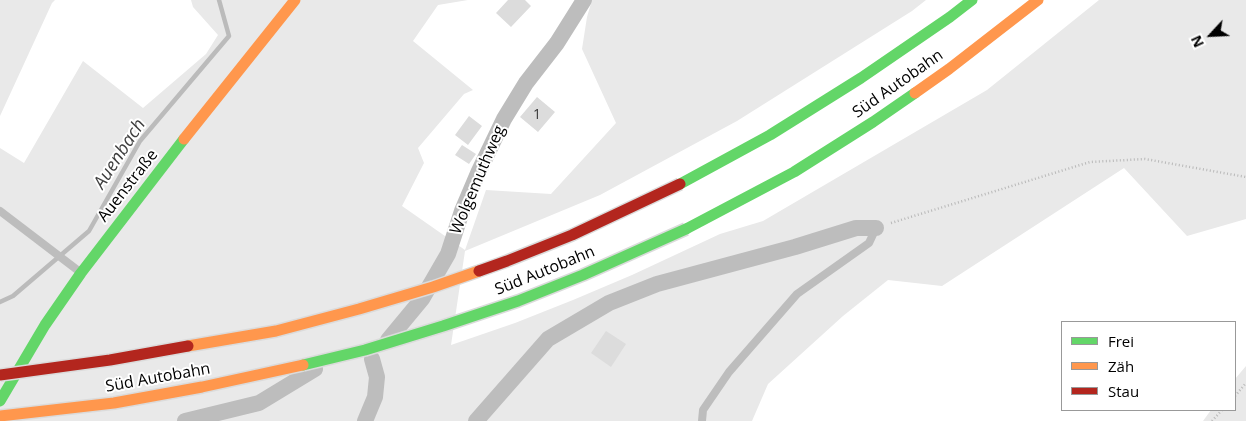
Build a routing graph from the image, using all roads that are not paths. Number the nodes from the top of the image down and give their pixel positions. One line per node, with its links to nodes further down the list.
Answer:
1 (295, 0): 7 (main road, Auenstraße)
2 (584, 0): 8 (street, Wolgemuthweg)
3 (972, 0): 9 (main road, Süd Autobahn, bridge)
4 (1038, 0): 11 (main road, Süd Autobahn, bridge)
5 (0, 211): 7 (lane)
6 (876, 228): 14 (street); 15 (lane)
7 (81, 273): 10 (main road, Auenstraße)
8 (372, 359): 12 (street); 13 (street)
9 (0, 375)
10 (0, 400)
11 (0, 416)
12 (185, 421)
13 (365, 421)
14 (476, 421)
15 (702, 421)

